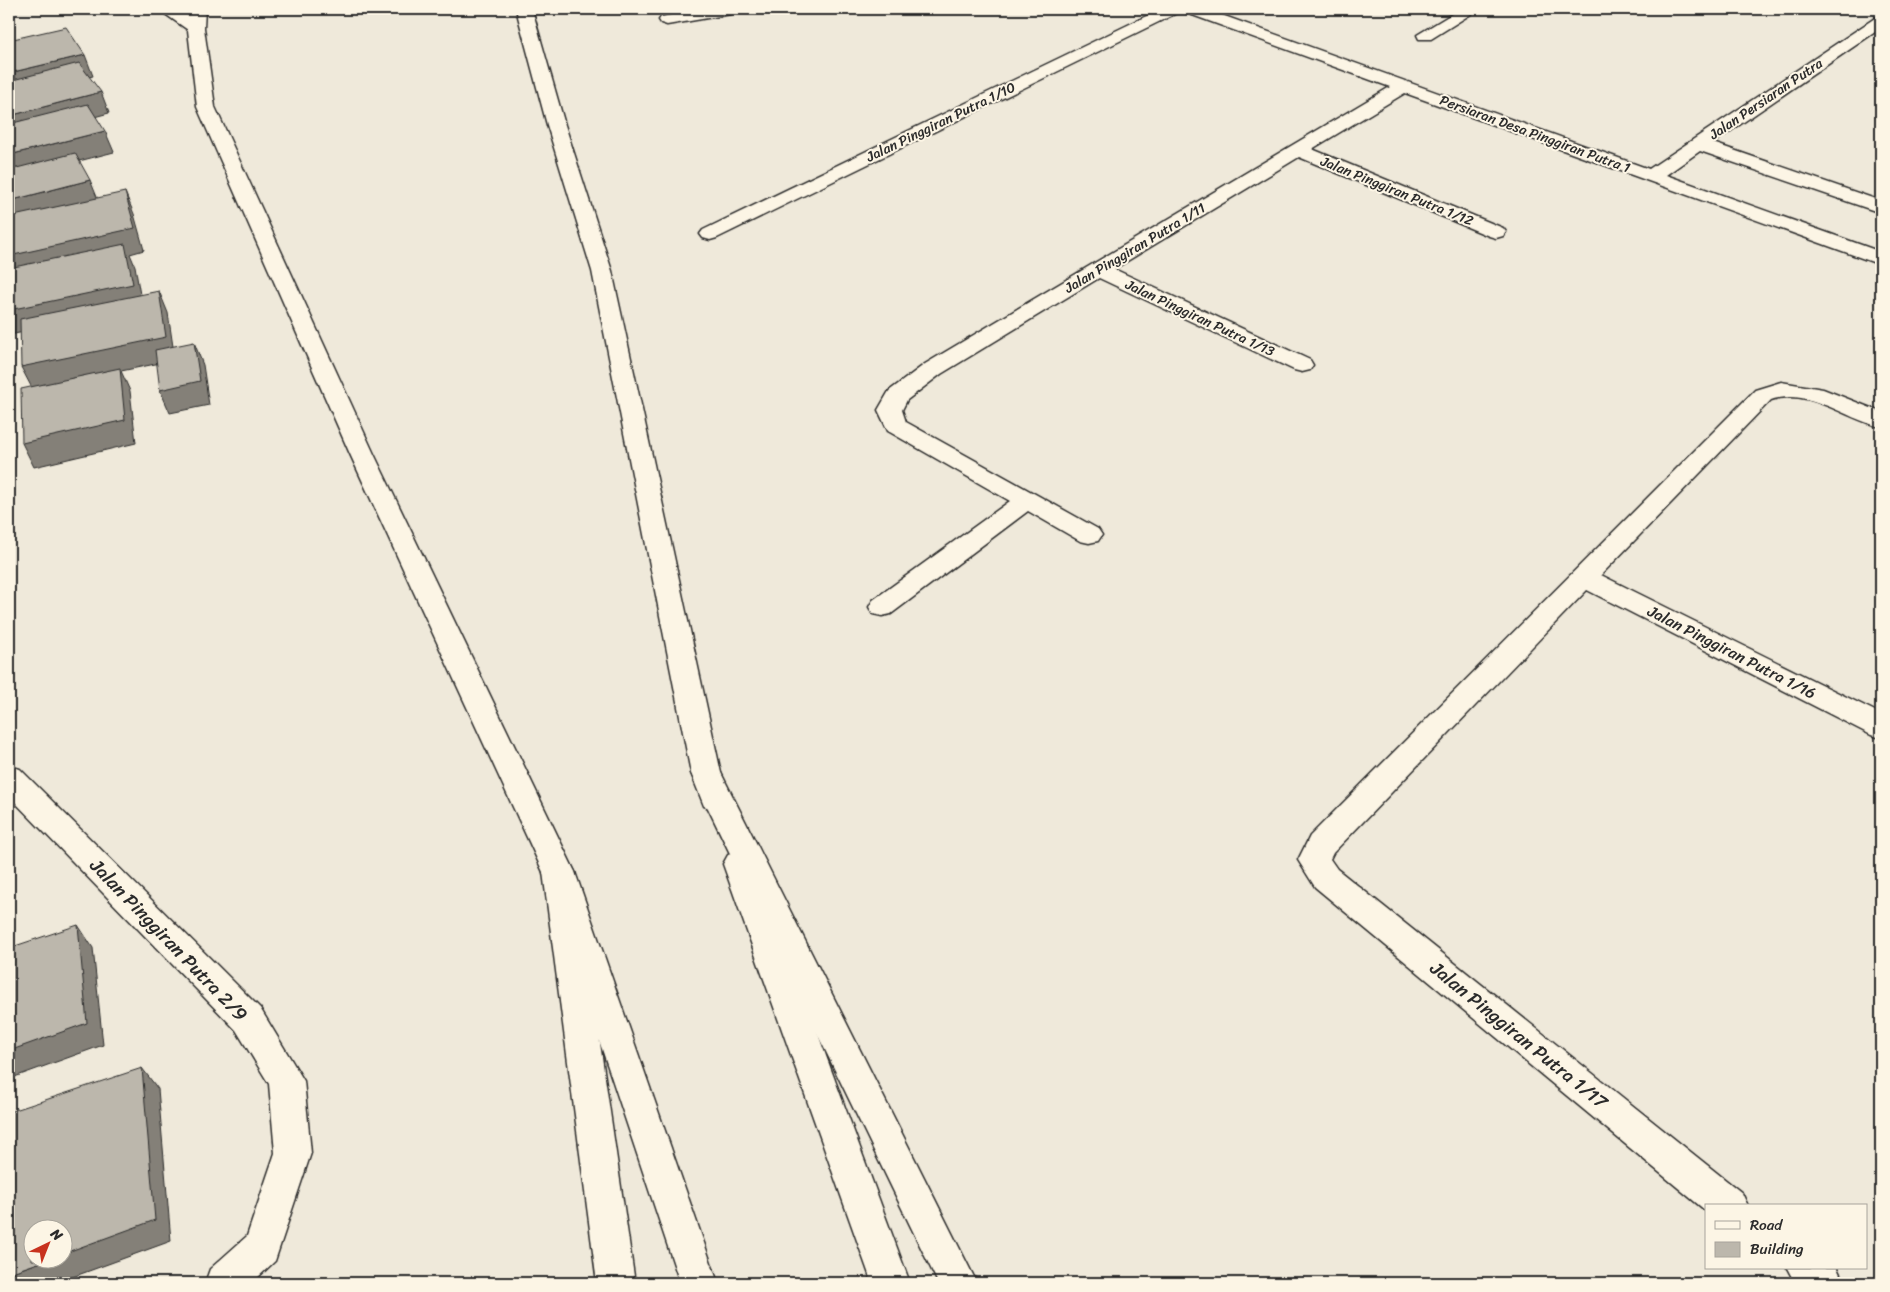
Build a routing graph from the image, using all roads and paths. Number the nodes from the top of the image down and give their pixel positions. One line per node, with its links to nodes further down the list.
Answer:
1 (166, 9): 7 (street)
2 (731, 9): 8 (street)
3 (1173, 9): 19 (street, Jalan Pinggiran Putra 1/10)
4 (1190, 9): 13 (street, Persiaran Desa Pinggiran Putra 1)
5 (1471, 9): 10 (street)
6 (525, 10): 29 (street)
7 (196, 18): 31 (street)
8 (666, 20)
9 (1881, 21): 11 (street, Jalan Persiaran Putra)
10 (1425, 35)
11 (1858, 37): 12 (street); 14 (street, Jalan Persiaran Putra)
12 (1881, 44)
13 (1404, 86): 15 (street, Jalan Pinggiran Putra 1/11); 16 (street, Persiaran Desa Pinggiran Putra 1)
14 (1698, 144): 16 (street, Jalan Persiaran Putra); 17 (street)
15 (1298, 150): 18 (street, Jalan Pinggiran Putra 1/12); 21 (street, Jalan Pinggiran Putra 1/11)
16 (1651, 176): 20 (street, Persiaran Desa Pinggiran Putra 1)
17 (1881, 207)
18 (1496, 232)
19 (710, 234)
20 (1881, 258)
21 (1098, 270): 22 (street, Jalan Pinggiran Putra 1/13); 24 (street, Jalan Pinggiran Putra 1/11)
22 (1302, 366)
23 (1881, 420): 26 (street)
24 (1027, 500): 25 (street); 27 (street)
25 (1089, 535)
26 (1583, 577): 28 (street, Jalan Pinggiran Putra 1/16); 32 (street, Jalan Pinggiran Putra 1/17)
27 (882, 606)
28 (1881, 727)
29 (706, 773): 37 (street); 38 (street)
30 (9, 777): 34 (street, Jalan Pinggiran Putra 2/9)
31 (559, 872): 35 (street); 36 (street)
32 (1728, 1204)
33 (1809, 1270): 39 (street)
34 (224, 1283)
35 (616, 1283)
36 (699, 1283)
37 (891, 1283)
38 (958, 1283)
39 (1825, 1283)

